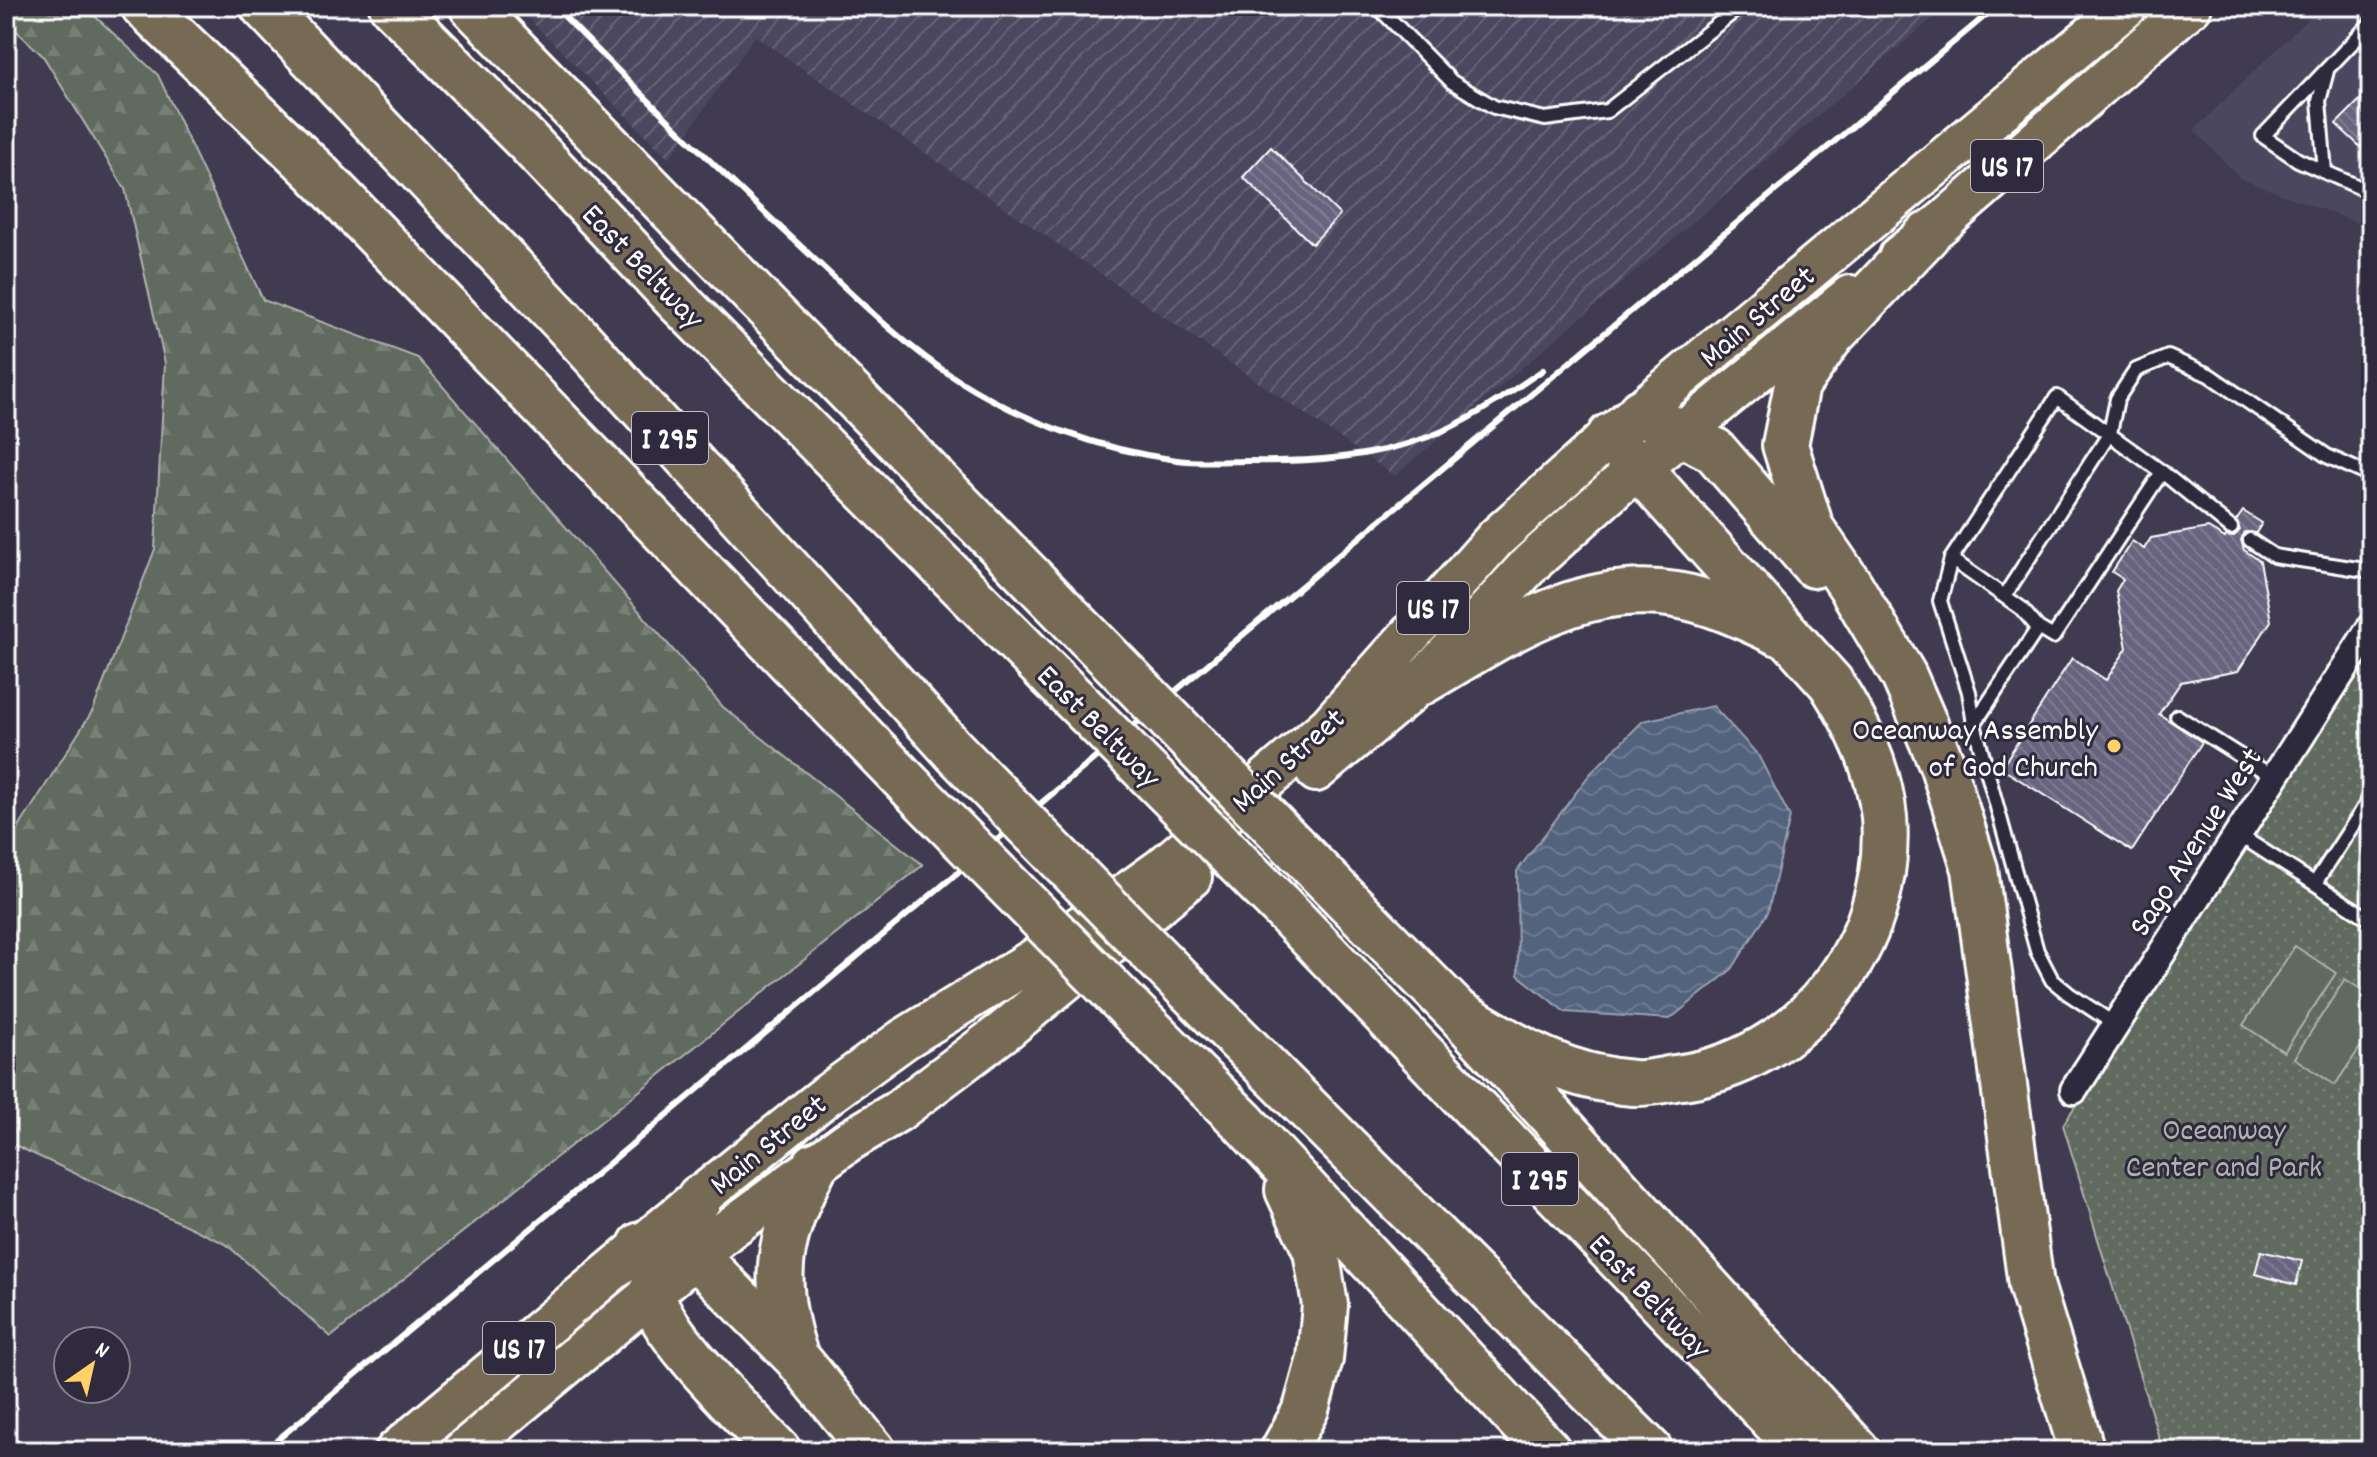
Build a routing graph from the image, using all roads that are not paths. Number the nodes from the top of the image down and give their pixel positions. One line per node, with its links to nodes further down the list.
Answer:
1 (144, 6): 42 (highway, bridge)
2 (247, 6): 12 (highway)
3 (263, 6): 12 (highway, I 295)
4 (392, 6): 55 (highway, East Beltway / I 295, bridge)
5 (472, 6): 39 (highway, bridge)
6 (1377, 6): 7 (lane)
7 (1741, 6)
8 (2127, 6): 16 (main road, Main Street / US 17)
9 (2191, 6): 15 (main road, Main Street / US 17)
10 (2371, 23): 11 (lane)
11 (2328, 68): 13 (lane); 13 (lane)
12 (381, 127): 54 (highway, I 295, bridge)
13 (2325, 172): 14 (lane)
14 (2371, 183)
15 (1927, 235): 17 (main road, Main Street / US 17); 30 (highway)
16 (1625, 424): 17 (highway); 19 (highway); 44 (main road, Main Street / US 17)
17 (1680, 432): 19 (main road, Main Street / US 17); 30 (highway)
18 (2110, 433): 20 (lane); 21 (lane); 24 (lane); 26 (lane)
19 (1640, 467): 29 (highway); 31 (main road, Main Street / US 17)
20 (2162, 472): 22 (lane); 28 (lane)
21 (2371, 476)
22 (2231, 528)
23 (2250, 540): 25 (lane)
24 (1951, 559): 26 (lane); 33 (lane)
25 (2371, 571)
26 (2005, 595): 28 (lane)
27 (2371, 627): 34 (street, Sago Avenue West)
28 (2038, 628): 33 (lane)
29 (1791, 638): 31 (highway); 39 (highway)
30 (1904, 676): 57 (highway)
31 (1422, 682): 43 (main road, Main Street / US 17)
32 (2177, 716): 34 (lane)
33 (1974, 724): 40 (lane)
34 (2275, 778): 36 (street, Sago Avenue West)
35 (2371, 797): 37 (lane)
36 (2239, 835): 37 (lane); 40 (street, Sago Avenue West)
37 (2315, 883): 38 (lane)
38 (2371, 920)
39 (1456, 1011): 56 (highway)
40 (2116, 1025): 41 (street, Sago Avenue West)
41 (2074, 1090)
42 (1266, 1149): 52 (highway); 53 (highway)
43 (815, 1165): 45 (main road, Main Street / US 17); 47 (highway)
44 (700, 1197): 45 (highway)
45 (669, 1249): 46 (highway); 47 (highway); 48 (main road, Main Street / US 17)
46 (652, 1294): 49 (main road, US 17); 50 (highway)
47 (796, 1357): 51 (highway)
48 (396, 1451)
49 (463, 1451)
50 (778, 1451)
51 (873, 1451)
52 (1283, 1451)
53 (1548, 1451)
54 (1650, 1451)
55 (1803, 1451)
56 (1857, 1451)
57 (2082, 1451)

